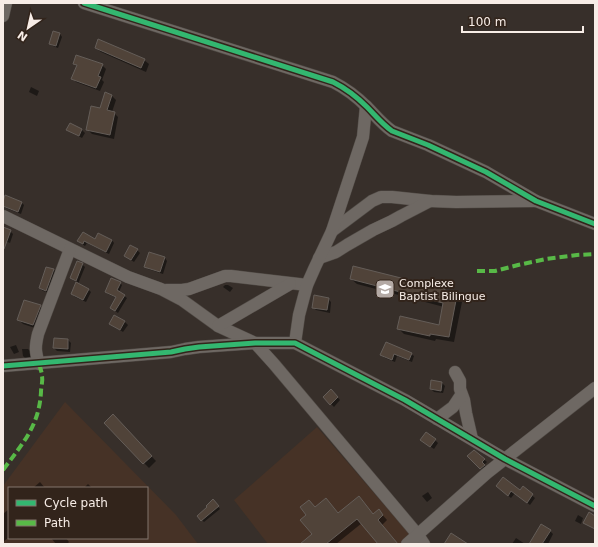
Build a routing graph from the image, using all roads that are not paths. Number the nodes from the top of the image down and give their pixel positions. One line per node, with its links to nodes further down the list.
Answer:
1 (6, 3): 3 (street)
2 (84, 3): 4 (street)
3 (3, 16)
4 (366, 106): 5 (street); 6 (street)
5 (382, 122): 6 (street); 8 (street)
6 (362, 137): 11 (street)
7 (430, 201): 8 (street); 11 (street); 13 (street)
8 (536, 201): 10 (street)
9 (3, 216): 12 (street)
10 (595, 224)
11 (332, 230): 13 (street)
12 (70, 249): 16 (street); 20 (street)
13 (319, 258): 15 (street)
14 (290, 284): 15 (street); 16 (street); 17 (street)
15 (307, 285): 19 (street)
16 (161, 290): 17 (street)
17 (218, 326): 18 (street)
18 (255, 343): 19 (street); 20 (street); 29 (street)
19 (295, 344): 25 (street)
20 (39, 364): 21 (street)
21 (3, 366)
22 (455, 372): 24 (street)
23 (595, 388): 27 (street)
24 (462, 396): 25 (street); 26 (street)
25 (437, 419): 26 (street)
26 (472, 439): 27 (street)
27 (505, 459): 28 (street); 29 (street)
28 (595, 506)
29 (421, 540): 30 (street)
30 (407, 544)

